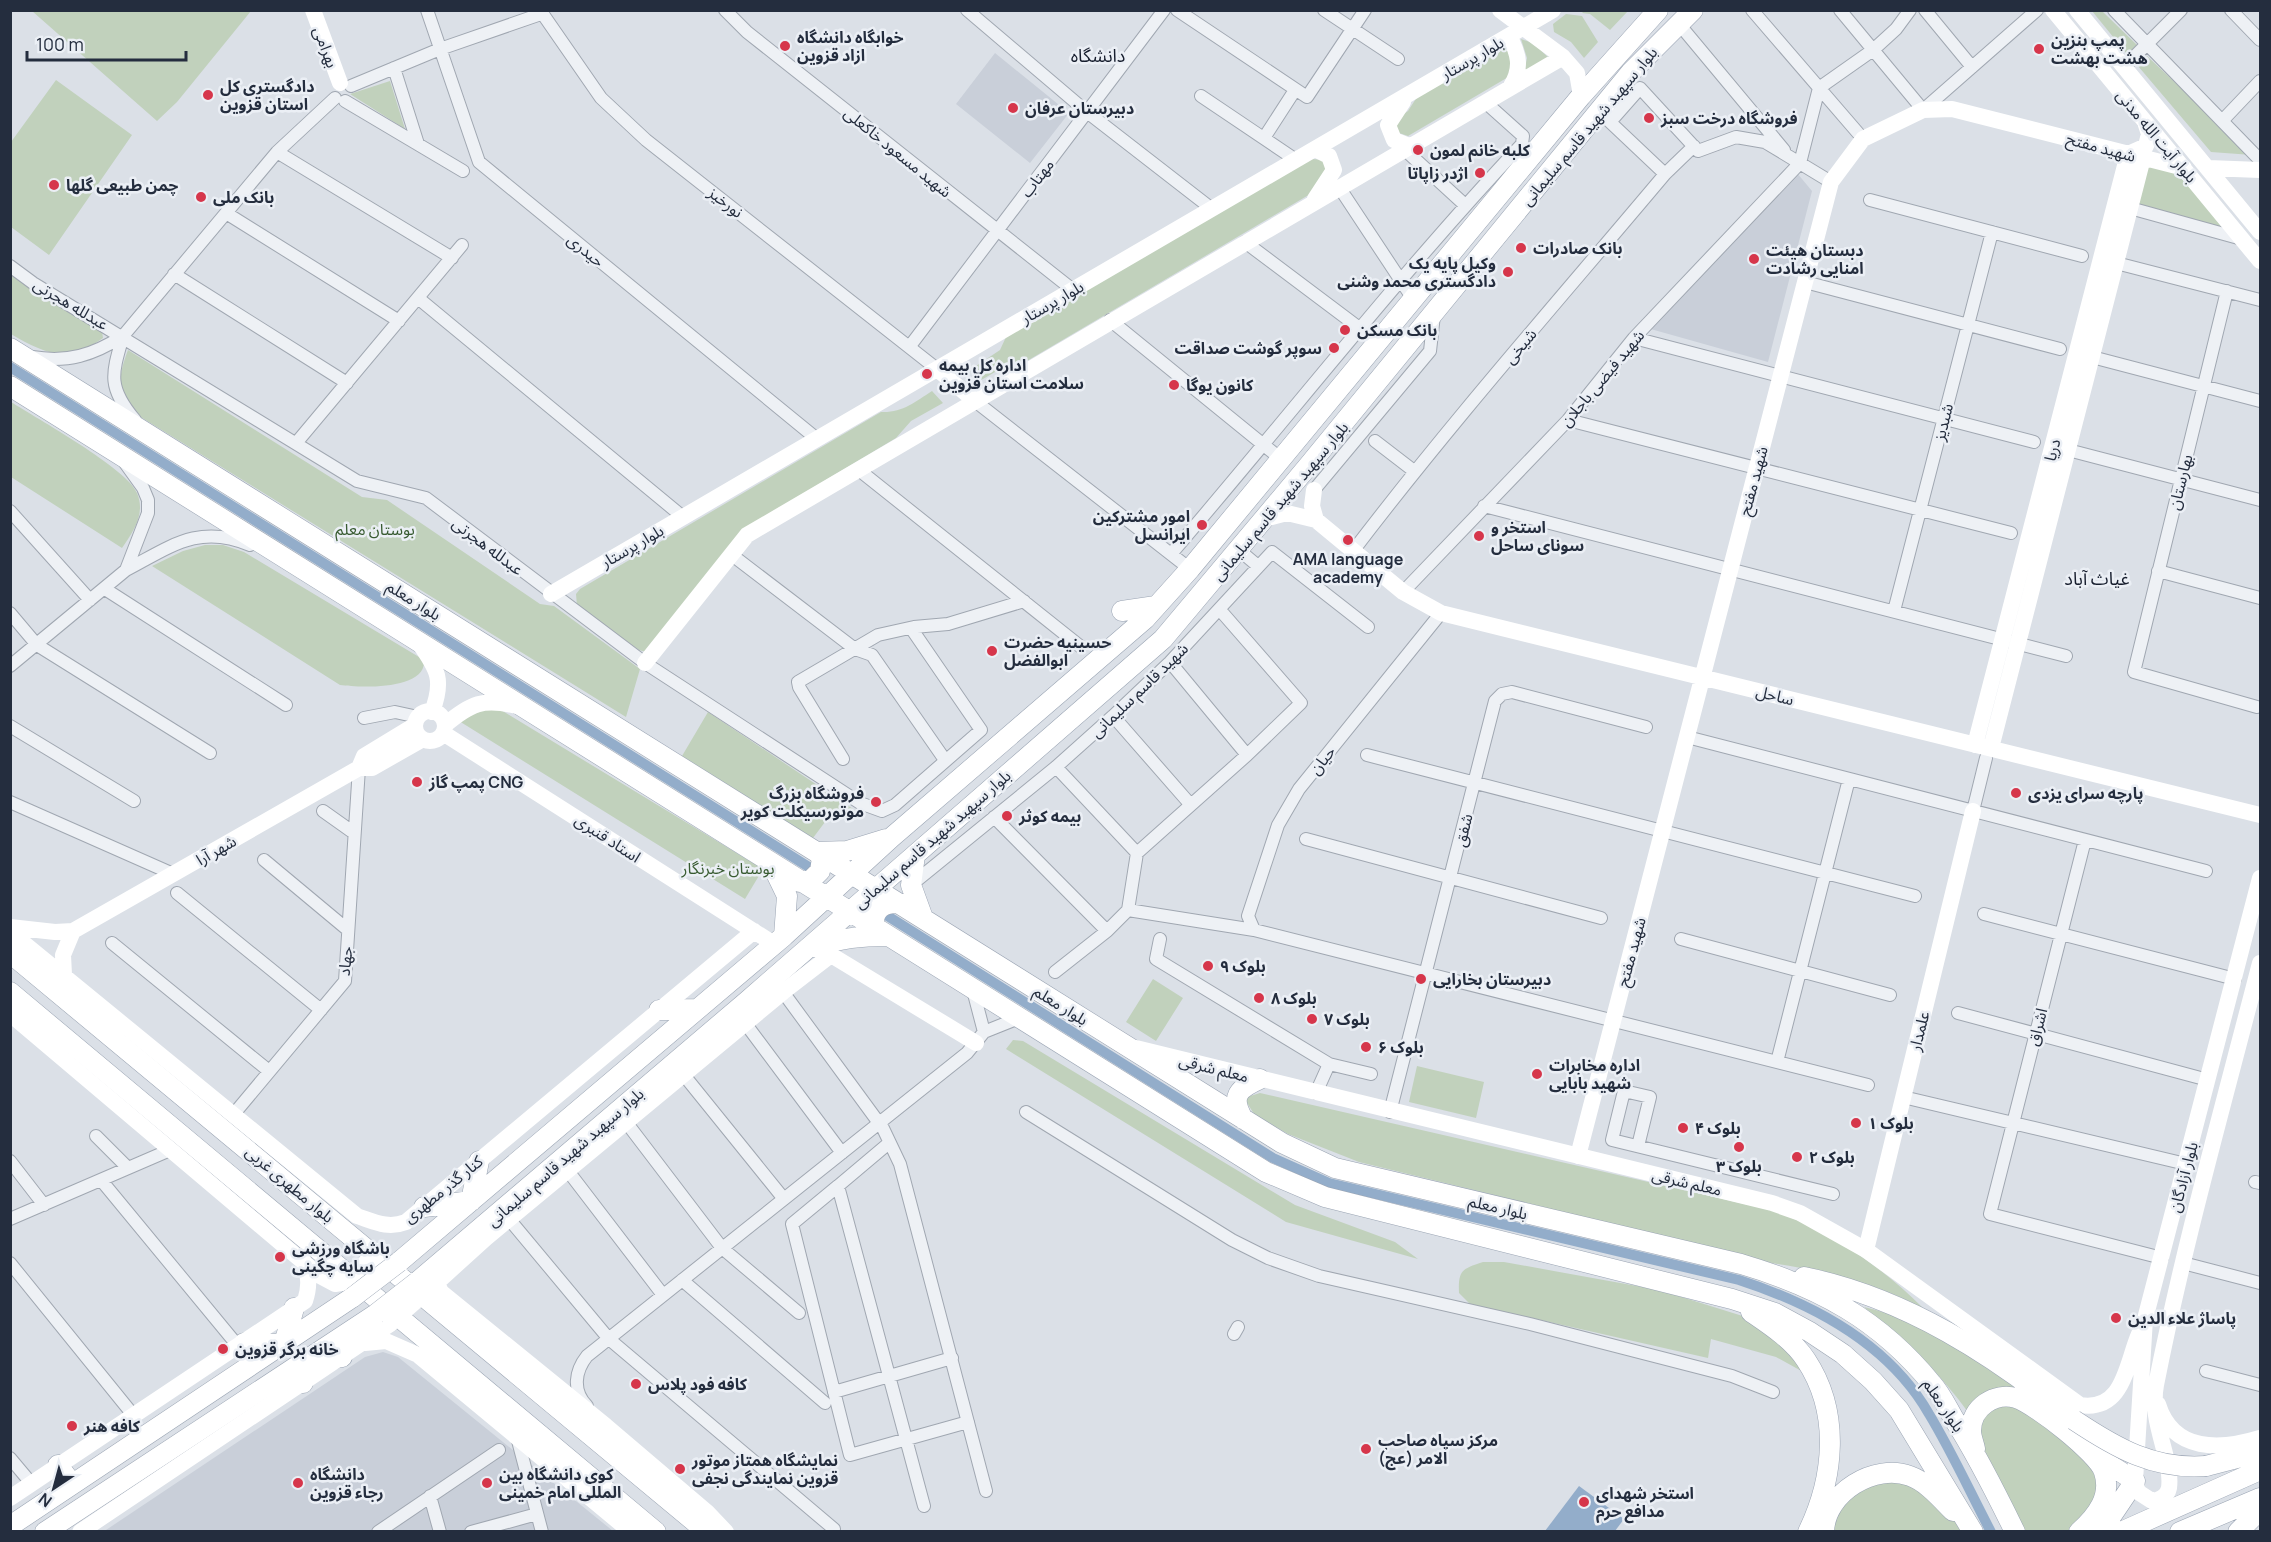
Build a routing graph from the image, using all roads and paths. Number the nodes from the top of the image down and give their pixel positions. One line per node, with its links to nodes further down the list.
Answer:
1 (313, 10): 40 (street, بهرامی)
2 (427, 10): 29 (street, حیدری)
3 (725, 10): 76 (street, شهید مسعود خاکعلی)
4 (967, 10): 48 (street)
5 (1178, 10): 39 (street)
6 (1324, 10): 25 (street)
7 (1365, 10): 25 (street)
8 (1500, 10): 24 (street)
9 (1553, 10): 24 (street, بلوار پرستار)
10 (1658, 10): 43 (main road, بلوار سپهبد شهید قاسم سلیمانی)
11 (1752, 10): 38 (street)
12 (1840, 10): 30 (street)
13 (1910, 10): 30 (street)
14 (1925, 10): 33 (street)
15 (2037, 10): 33 (street)
16 (2053, 10): 49 (street, بلوار آیت الله مدنی)
17 (2078, 10): 34 (street, بلوار آیت الله مدنی)
18 (2114, 10): 28 (street)
19 (2181, 10): 28 (street)
20 (2231, 10): 27 (street)
21 (541, 12): 29 (street); 103 (street, نورخیز)
22 (1159, 12): 48 (street, مهتاب)
23 (1686, 17): 46 (main road, بلوار سپهبد شهید قاسم سلیمانی); 61 (street)
24 (1525, 27): 26 (street, بلوار پرستار); 31 (street)
25 (1353, 29): 32 (street); 39 (street)
26 (1509, 36): 37 (street); 41 (street, بلوار پرستار)
27 (2260, 39)
28 (2147, 44): 34 (street); 50 (street)
29 (440, 48): 35 (street); 116 (street, حیدری)
30 (1873, 50): 38 (street); 47 (street)
31 (1563, 57): 37 (street); 43 (street)
32 (1398, 59)
33 (1972, 67): 47 (street)
34 (2124, 67): 45 (street, بلوار آیت الله مدنی)
35 (394, 68): 40 (street); 54 (street)
36 (2260, 81): 50 (street)
37 (1512, 86): 44 (street)
38 (1819, 88): 52 (street); 61 (street)
39 (1295, 90): 53 (street)
40 (343, 92): 54 (street); 58 (street)
41 (1410, 94): 56 (street); 57 (street, بلوار پرستار)
42 (1201, 96): 53 (street)
43 (1581, 96): 93 (main road, بلوار سپهبد شهید قاسم سلیمانی)
44 (1485, 102): 56 (street); 72 (street)
45 (2153, 102): 49 (street); 64 (street, بلوار آیت الله مدنی)
46 (1606, 103): 51 (street); 95 (main road, بلوار سپهبد شهید قاسم سلیمانی)
47 (1923, 110): 59 (street, شهید مفتح); 68 (street, شهید مفتح)
48 (1087, 112): 74 (street); 76 (street, مهتاب)
49 (2142, 118): 59 (street); 63 (street, بلوار آیت الله مدنی)
50 (2222, 121): 62 (street)
51 (1610, 123): 55 (street); 67 (street)
52 (1858, 133)
53 (1264, 138): 60 (street)
54 (418, 144): 66 (street)
55 (1694, 146): 61 (street); 67 (street, شیخی)
56 (1406, 147): 69 (street); 72 (street)
57 (1315, 149): 60 (street, بلوار پرستار); 71 (street)
58 (277, 152): 75 (street); 83 (street)
59 (2135, 156): 63 (street, شهید مفتح); 73 (street, دریا); 105 (street, دریا)
60 (1296, 160): 74 (street, بلوار پرستار)
61 (1795, 160): 68 (street); 101 (street, شهید فیضی باجلان)
62 (2260, 160)
63 (2184, 168): 79 (street, بلوار آیت الله مدنی)
64 (2208, 168): 65 (street); 78 (street, بلوار آیت الله مدنی)
65 (2260, 170)
66 (463, 171)
67 (1665, 174): 126 (street, شیخی)
68 (1831, 182): 89 (street, شهید مفتح)
69 (1339, 187): 71 (street); 88 (street)
70 (1870, 200): 77 (street)
71 (1312, 202): 80 (street)
72 (1465, 205): 88 (street)
73 (2130, 208): 79 (street); 85 (street, دریا)
74 (1212, 209): 90 (street, بلوار پرستار)
75 (226, 213): 87 (street); 97 (street)
76 (997, 231): 90 (street, شهید مسعود خاکعلی); 103 (street, مهتاب)
77 (1992, 232): 82 (street); 98 (street, شبدیز)
78 (2260, 232)
79 (2242, 238): 84 (street, بلوار آیت الله مدنی)
80 (1245, 242): 96 (street); 99 (street)
81 (462, 245): 83 (street)
82 (2082, 256)
83 (452, 258): 92 (street)
84 (2260, 261)
85 (2116, 262): 91 (street); 105 (street, دریا)
86 (10, 266): 100 (street, عبدلله هجرتی)
87 (174, 274): 100 (street); 108 (street)
88 (1400, 280): 93 (street); 99 (street)
89 (1805, 282): 98 (street); 107 (street, شهید مفتح)
90 (1073, 290): 106 (street, بلوار پرستار)
91 (2227, 291): 94 (street); 110 (street, بهارستان)
92 (418, 298): 97 (street); 133 (street)
93 (1413, 299): 102 (main road, بلوار سپهبد شهید قاسم سلیمانی)
94 (2260, 300)
95 (1434, 314): 128 (street); 134 (main road, بلوار سپهبد شهید قاسم سلیمانی)
96 (1110, 320): 111 (street); 120 (street)
97 (399, 321): 108 (street)
98 (1968, 325): 105 (street); 113 (street, شبدیز)
99 (1359, 327): 102 (street); 120 (street)
100 (123, 336): 104 (street); 115 (street); 119 (street, عبدلله هجرتی)
101 (1634, 338): 107 (street); 114 (street, شهید فیضی باجلان)
102 (1378, 342): 123 (main road, بلوار سپهبد شهید قاسم سلیمانی)
103 (910, 346): 106 (street, نورخیز)
104 (17, 352): 115 (main road, بلوار معلم)
105 (2076, 353): 110 (street); 121 (street, دریا); 137 (street, دریا)
106 (937, 369): 111 (street); 116 (street, بلوار پرستار)
107 (1781, 375): 113 (street); 124 (street, شهید مفتح)
108 (347, 383): 119 (street)
109 (10, 386): 122 (main road, بلوار معلم)
110 (2204, 386): 112 (street); 127 (street, بهارستان)
111 (975, 401): 125 (street); 140 (street)
112 (2260, 401)
113 (1944, 418): 118 (street); 131 (street, شبدیز)
114 (1568, 420): 124 (street); 130 (street, شهید فیضی باجلان)
115 (150, 435): 204 (main road, بلوار معلم)
116 (817, 439): 133 (street, بلوار پرستار)
117 (1375, 441): 126 (street)
118 (2034, 441)
119 (297, 442): 150 (street, عبدلله هجرتی)
120 (1263, 444): 123 (street); 140 (street)
121 (2068, 450): 127 (street); 137 (street, دریا)
122 (116, 453): 141 (main road, بلوار معلم); 146 (street)
123 (1281, 459): 145 (main road, بلوار سپهبد شهید قاسم سلیمانی)
124 (1757, 468): 131 (street); 144 (street, شهید مفتح)
125 (859, 470): 142 (street); 153 (street)
126 (1414, 471): 139 (street, شیخی)
127 (2181, 479): 129 (street); 147 (street, بهارستان)
128 (1314, 490): 135 (street)
129 (2260, 500)
130 (1484, 506): 144 (street); 149 (street, شهید فیضی باجلان)
131 (1920, 510): 136 (street); 157 (street, شبدیز)
132 (10, 511): 152 (street)
133 (683, 517): 150 (street, بلوار پرستار)
134 (1264, 519): 135 (street, ساحل); 138 (main road, بلوار سپهبد شهید قاسم سلیمانی)
135 (1316, 520): 139 (street, ساحل)
136 (2011, 533)
137 (2036, 540): 162 (street, دریا)
138 (1239, 550): 143 (street); 206 (main road, بلوار سپهبد شهید قاسم سلیمانی)
139 (1353, 551): 149 (street, ساحل)
140 (1171, 554): 145 (street)
141 (279, 555): 146 (street); 163 (main road, بلوار معلم)
142 (732, 555): 166 (street); 169 (street)
143 (1258, 566): 155 (street, شهید قاسم سلیمانی); 160 (street, شهید قاسم سلیمانی)
144 (1731, 568): 157 (street); 171 (street, شهید مفتح)
145 (1190, 569): 154 (main road, بلوار سپهبد شهید قاسم سلیمانی)
146 (126, 570): 148 (street)
147 (2158, 571): 151 (street); 174 (street, بهارستان)
148 (105, 589): 152 (street); 172 (street)
149 (1403, 592): 159 (street, ساحل)
150 (551, 594): 169 (street, عبدلله هجرتی)
151 (2260, 598)
152 (90, 600): 164 (street)
153 (1024, 601): 161 (street); 165 (street)
154 (1156, 606): 156 (main road); 201 (main road, بلوار سپهبد شهید قاسم سلیمانی)
155 (1220, 610): 168 (street, شهید قاسم سلیمانی); 184 (street)
156 (1122, 611)
157 (1894, 611): 162 (street)
158 (10, 613): 164 (street)
159 (1442, 613): 171 (street, ساحل); 229 (street, حیان)
160 (1368, 627)
161 (911, 628): 166 (street); 187 (street, عبدلله هجرتی)
162 (2010, 641): 167 (street); 182 (street, دریا)
163 (418, 642): 173 (main road, بلوار معلم); 177 (street)
164 (37, 645): 170 (street); 183 (street)
165 (1081, 647)
166 (855, 649): 186 (street); 187 (street)
167 (2066, 656)
168 (1170, 662): 175 (street, شهید قاسم سلیمانی); 184 (street)
169 (645, 663): 187 (street, عبدلله هجرتی)
170 (10, 666)
171 (1703, 677): 181 (street, شهید مفتح); 182 (street, ساحل)
172 (286, 705)
173 (520, 706): 180 (street, شهر آرا); 208 (main road, بلوار معلم)
174 (2258, 707)
175 (1113, 716): 188 (street, شهید قاسم سلیمانی); 194 (street)
176 (364, 718): 177 (street)
177 (422, 723): 180 (street); 180 (street, شهر آرا); 189 (street, شهر آرا)
178 (10, 726): 192 (street)
179 (1646, 727): 191 (street, شفق)
180 (444, 729): 231 (street, استاد قنبری)
181 (1687, 738): 190 (street); 199 (street, شهید مفتح)
182 (1984, 750): 196 (street); 197 (street, ساحل)
183 (210, 753)
184 (1247, 755): 194 (street)
185 (1367, 755): 191 (street)
186 (843, 759)
187 (945, 760)
188 (1056, 767): 198 (street, شهید قاسم سلیمانی); 205 (street)
189 (359, 768): 200 (street, جهاد); 211 (street, شهر آرا)
190 (1849, 779): 196 (street); 210 (street)
191 (1474, 783): 199 (street); 213 (street, شفق)
192 (134, 801)
193 (10, 802): 211 (street)
194 (1190, 804): 205 (street)
195 (323, 811): 200 (street)
196 (1973, 811): 203 (street); 271 (street, علمدار)
197 (2260, 815)
198 (994, 818): 216 (street, شهید قاسم سلیمانی); 232 (street)
199 (1663, 832): 210 (street); 258 (street, شهید مفتح)
200 (354, 833): 228 (street, جهاد)
201 (892, 837): 204 (main road); 212 (main road, بلوار سپهبد شهید قاسم سلیمانی)
202 (1306, 839): 213 (street)
203 (2085, 840): 209 (street); 234 (street, اشراق)
204 (817, 852): 212 (main road, بلوار معلم); 215 (main road)
205 (1137, 853): 222 (street)
206 (915, 855): 216 (main road); 217 (main road, بلوار سپهبد شهید قاسم سلیمانی)
207 (264, 860): 228 (street)
208 (771, 863): 215 (main road, بلوار معلم); 237 (main road)
209 (2206, 871)
210 (1825, 873): 219 (street); 242 (street)
211 (173, 874): 230 (street, شهر آرا)
212 (852, 874): 217 (main road, بلوار معلم); 220 (main road, بلوار سپهبد شهید قاسم سلیمانی)
213 (1450, 878): 226 (street); 244 (street, شفق)
214 (2260, 878): 246 (street, بلوار آزادگان)
215 (800, 882): 220 (main road, بلوار معلم)
216 (911, 885): 225 (main road)
217 (876, 888): 221 (main road, بلوار معلم); 223 (main road, بلوار سپهبد شهید قاسم سلیمانی)
218 (177, 893): 252 (street)
219 (1915, 896)
220 (826, 897): 223 (main road, بلوار معلم); 237 (main road, بلوار سپهبد شهید قاسم سلیمانی)
221 (899, 903): 225 (main road, بلوار معلم); 233 (main road)
222 (1128, 910): 229 (street); 232 (street)
223 (849, 912): 233 (main road, بلوار معلم); 240 (main road, بلوار سپهبد شهید قاسم سلیمانی)
224 (1984, 914): 234 (street)
225 (923, 918): 261 (main road, بلوار معلم)
226 (1601, 918)
227 (10, 930): 230 (street); 245 (street, کنار گذر مطهری)
228 (348, 930): 252 (street, جهاد)
229 (1254, 930): 244 (street)
230 (73, 931): 245 (street)
231 (754, 931): 237 (street, استاد قنبری); 253 (street, کنار گذر مطهری)
232 (1107, 931): 243 (street)
233 (881, 932): 240 (main road); 247 (main road, بلوار معلم)
234 (2061, 934): 246 (street); 259 (street, اشراق)
235 (1160, 939): 263 (street)
236 (1681, 939): 242 (street)
237 (779, 940): 251 (main road, بلوار سپهبد شهید قاسم سلیمانی)
238 (112, 943): 264 (street)
239 (10, 953): 370 (main road, بلوار مطهری غربی)
240 (801, 953): 254 (main road, بلوار سپهبد شهید قاسم سلیمانی)
241 (2260, 963): 308 (street, بلوار آزادگان)
242 (1800, 971): 250 (street); 262 (street)
243 (1055, 972)
244 (1426, 973): 258 (street); 273 (street, شفق)
245 (64, 975): 274 (street, کنار گذر مطهری)
246 (2235, 979): 268 (street, بلوار آزادگان)
247 (973, 990): 257 (main road, بلوار معلم); 260 (street)
248 (10, 992): 369 (main road, بلوار مطهری غربی)
249 (783, 992): 254 (street); 260 (street); 278 (street)
250 (1890, 995)
251 (695, 1009): 253 (main road); 296 (main road, بلوار سپهبد شهید قاسم سلیمانی)
252 (321, 1010): 264 (street, جهاد)
253 (659, 1010): 286 (street, کنار گذر مطهری)
254 (750, 1013): 265 (street); 283 (street); 299 (main road, بلوار سپهبد شهید قاسم سلیمانی)
255 (1958, 1013): 259 (street)
256 (10, 1014): 282 (street)
257 (1019, 1018): 260 (street); 315 (main road, بلوار معلم)
258 (1614, 1020): 262 (street); 284 (street, شهید مفتح)
259 (2036, 1034): 268 (street); 277 (street, اشراق)
260 (980, 1037): 278 (street)
261 (1124, 1045): 267 (street, معلم شرقی); 275 (main road, بلوار معلم)
262 (1777, 1062): 269 (street)
263 (1329, 1064): 266 (street); 270 (street)
264 (269, 1071): 274 (street, جهاد)
265 (684, 1074): 276 (street); 295 (street)
266 (1371, 1074)
267 (1260, 1079): 270 (street, معلم شرقی); 275 (main road)
268 (2208, 1080): 287 (street, بلوار آزادگان)
269 (1868, 1085)
270 (1316, 1093): 273 (street, معلم شرقی)
271 (1903, 1097): 277 (street); 304 (street, علمدار)
272 (1026, 1112): 333 (street)
273 (1390, 1112): 284 (street, معلم شرقی)
274 (233, 1115): 300 (street, کنار گذر مطهری)
275 (1243, 1119): 309 (main road, بلوار معلم)
276 (626, 1122): 289 (street); 303 (street)
277 (2013, 1122): 287 (street); 305 (street, اشراق)
278 (880, 1123): 280 (street); 283 (street)
279 (96, 1136): 288 (street)
280 (889, 1143): 292 (street); 325 (street)
281 (1638, 1146): 281 (street); 290 (street)
282 (171, 1150): 288 (street); 306 (street)
283 (842, 1153): 295 (street)
284 (1578, 1156): 294 (street, معلم شرقی)
285 (10, 1161): 297 (street)
286 (479, 1161): 296 (main road); 298 (street, کنار گذر مطهری)
287 (2186, 1164): 305 (street, بلوار آزادگان)
288 (128, 1168): 291 (street)
289 (567, 1171): 299 (street); 314 (street)
290 (1752, 1174): 293 (street); 294 (street)
291 (101, 1180): 297 (street); 321 (street)
292 (838, 1186): 328 (street); 332 (street)
293 (1833, 1194)
294 (1746, 1196): 304 (street, معلم شرقی)
295 (784, 1199): 303 (street)
296 (471, 1201): 298 (main road); 313 (main road, بلوار سپهبد شهید قاسم سلیمانی, bridge)
297 (44, 1204): 301 (street)
298 (424, 1207): 300 (street, کنار گذر مطهری)
299 (509, 1211): 302 (main road); 312 (main road, بلوار سپهبد شهید قاسم سلیمانی); 320 (street)
300 (357, 1216): 313 (street, bridge)
301 (10, 1219)
302 (486, 1238): 312 (street)
303 (722, 1248): 310 (street); 317 (street)
304 (1866, 1250): 319 (street, معلم شرقی)
305 (2162, 1258): 319 (street, بلوار آزادگان)
306 (302, 1259): 313 (street); 316 (street)
307 (10, 1263): 335 (street)
308 (2183, 1263): 311 (street); 331 (street, بلوار آزادگان)
309 (1741, 1264): 342 (main road, bridge); 344 (main road, بلوار معلم)
310 (682, 1280): 314 (street); 334 (street)
311 (2260, 1283)
312 (429, 1284): 318 (main road, بلوار سپهبد شهید قاسم سلیمانی, bridge); 337 (street)
313 (347, 1290): 322 (main road, بلوار سپهبد شهید قاسم سلیمانی)
314 (663, 1295): 320 (street)
315 (1732, 1299): 361 (main road, بلوار معلم); 372 (main road)
316 (294, 1308): 321 (street); 322 (main road)
317 (800, 1313)
318 (383, 1319): 323 (street); 326 (main road, بلوار سپهبد شهید قاسم سلیمانی)
319 (2145, 1319): 348 (street, بلوار آزادگان)
320 (609, 1339): 337 (street); 360 (street)
321 (241, 1344): 322 (main road); 335 (street)
322 (284, 1344): 350 (main road, بلوار سپهبد شهید قاسم سلیمانی)
323 (361, 1344): 324 (street); 338 (street)
324 (342, 1357): 326 (main road); 329 (street)
325 (952, 1358): 328 (street); 336 (street)
326 (304, 1362): 329 (main road); 362 (main road, بلوار سپهبد شهید قاسم سلیمانی)
327 (2206, 1371): 330 (street)
328 (888, 1375): 332 (street); 340 (street)
329 (303, 1383): 363 (street)
330 (2260, 1386)
331 (2156, 1388): 339 (street); 348 (street)
332 (834, 1392): 340 (street)
333 (1773, 1392)
334 (825, 1403)
335 (134, 1416): 346 (street)
336 (968, 1422): 340 (street); 351 (street)
337 (606, 1426): 371 (street)
338 (517, 1437): 357 (street); 368 (street)
339 (2260, 1438)
340 (906, 1440): 355 (street)
341 (499, 1450): 352 (street)
342 (2260, 1452)
343 (2092, 1454): 344 (main road); 348 (main road); 375 (main road)
344 (1976, 1455): 374 (main road, بلوار معلم)
345 (10, 1458): 349 (street)
346 (58, 1465): 349 (street); 350 (main road)
347 (2260, 1470): 377 (main road)
348 (2135, 1481): 376 (main road)
349 (31, 1484): 353 (street)
350 (72, 1485): 358 (main road, بلوار سپهبد شهید قاسم سلیمانی)
351 (987, 1491)
352 (430, 1496): 364 (street); 365 (street)
353 (10, 1498)
354 (2260, 1498): 378 (main road)
355 (924, 1506)
356 (2260, 1510): 359 (main road)
357 (537, 1515): 366 (street); 367 (street)
358 (10, 1526)
359 (2241, 1528)
360 (834, 1529)
361 (1972, 1530): 373 (main road)
362 (45, 1532)
363 (80, 1532)
364 (378, 1532)
365 (440, 1532)
366 (471, 1532)
367 (542, 1532)
368 (631, 1532)
369 (656, 1532)
370 (707, 1532)
371 (726, 1532)
372 (1808, 1532)
373 (1824, 1532)
374 (2015, 1532)
375 (2079, 1532)
376 (2095, 1532)
377 (2121, 1532)
378 (2180, 1532)

